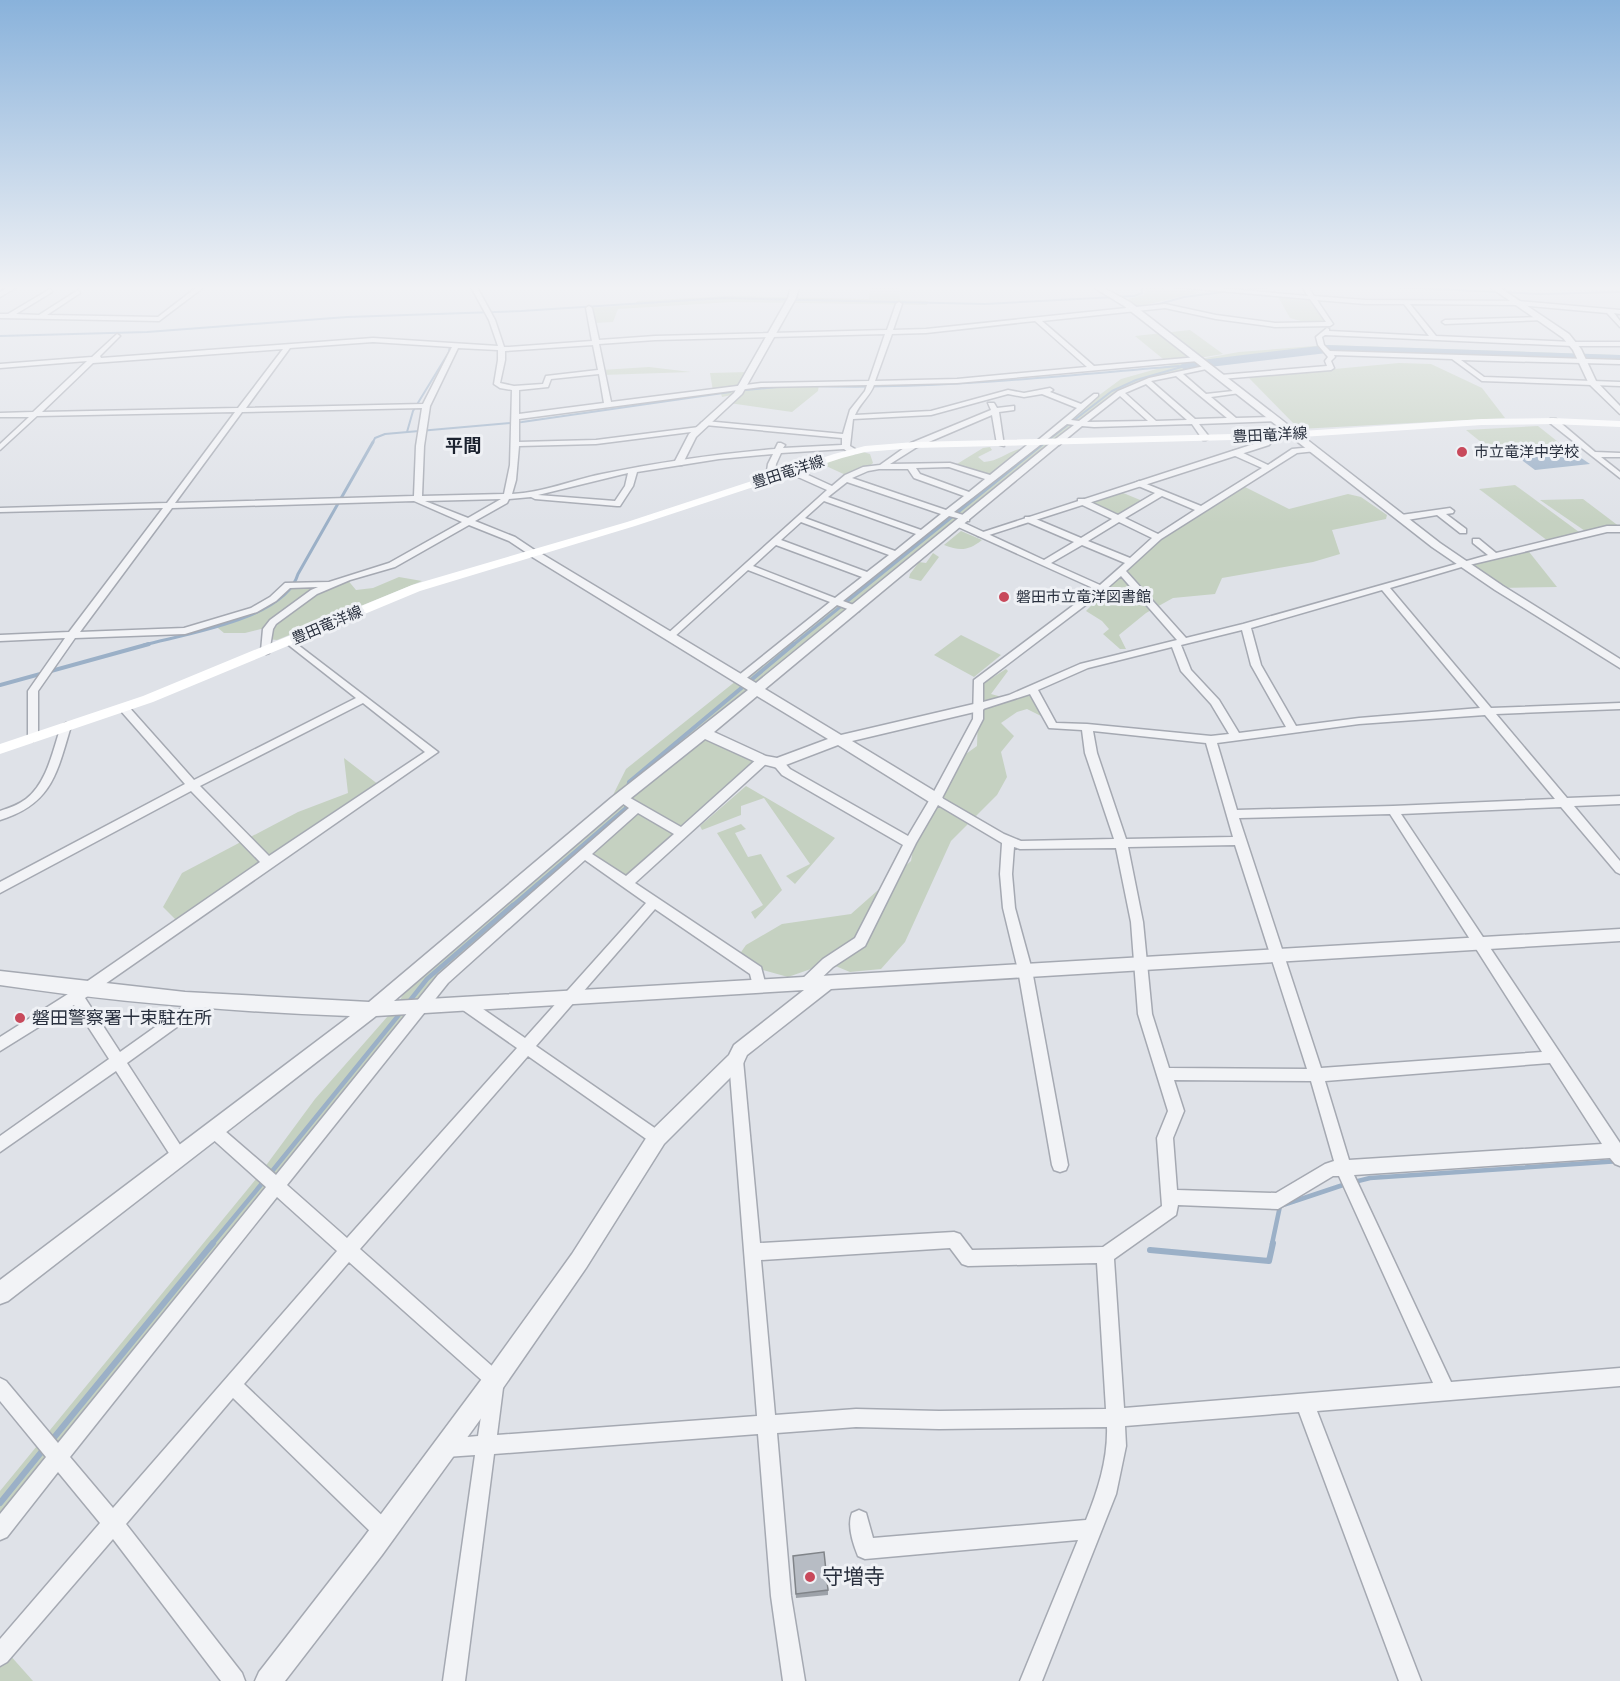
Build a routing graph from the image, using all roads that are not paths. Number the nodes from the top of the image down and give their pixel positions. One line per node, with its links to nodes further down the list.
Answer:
1 (86, 365): 38 (street)
2 (274, 365): 35 (street)
3 (446, 365): 32 (street)
4 (500, 365): 23 (street)
5 (600, 365): 15 (street)
6 (753, 365): 22 (street)
7 (877, 365): 20 (street)
8 (1089, 365): 14 (street)
9 (1130, 365): 14 (street)
10 (1330, 365): 17 (street)
11 (1463, 365): 19 (street)
12 (1583, 365): 19 (street)
13 (1209, 367): 16 (street); 17 (street)
14 (1093, 369): 20 (street)
15 (602, 372): 23 (street); 31 (street)
16 (1177, 373): 18 (street); 29 (street)
17 (1221, 376): 26 (street)
18 (1147, 381): 27 (street); 46 (street)
19 (1592, 382): 21 (street); 37 (street)
20 (871, 384): 22 (street); 41 (street)
21 (1620, 384)
22 (740, 387): 31 (street); 50 (street)
23 (515, 388): 40 (street)
24 (1050, 390): 25 (street)
25 (1041, 391): 30 (street); 33 (street)
26 (1240, 391): 29 (street); 42 (street)
27 (1120, 392): 47 (street); 48 (street)
28 (1096, 395): 33 (street)
29 (1205, 396): 45 (street)
30 (987, 398): 36 (street); 41 (street)
31 (608, 405): 40 (street)
32 (426, 406): 35 (street); 85 (street)
33 (1081, 407): 43 (street)
34 (1011, 408): 36 (street)
35 (241, 411): 38 (street); 87 (street)
36 (994, 411): 59 (street); 60 (street)
37 (1620, 411)
38 (36, 414): 39 (street); 61 (street)
39 (0, 415)
40 (514, 417): 58 (street)
41 (851, 417): 53 (street)
42 (1276, 419): 45 (street); 52 (street)
43 (1064, 420): 48 (street); 56 (street)
44 (1553, 420): 49 (main road, 豊田竜洋線); 52 (main road, 豊田竜洋線); 66 (street)
45 (1235, 421): 46 (street)
46 (1194, 422): 47 (street); 55 (street)
47 (1154, 423): 48 (street)
48 (1079, 424): 57 (street)
49 (1620, 424)
50 (702, 426): 51 (street); 58 (street); 68 (street)
51 (789, 432): 53 (street); 64 (street)
52 (1295, 434): 54 (main road, 豊田竜洋線); 63 (street)
53 (845, 436): 62 (street)
54 (1272, 436): 55 (main road, 豊田竜洋線); 65 (street)
55 (1206, 438): 57 (main road, 豊田竜洋線)
56 (1037, 443): 57 (main road, 豊田竜洋線); 59 (main road, 豊田竜洋線); 76 (street)
57 (1056, 443): 98 (street)
58 (514, 444): 83 (street)
59 (1001, 444): 60 (main road, 豊田竜洋線)
60 (914, 445): 62 (main road, 豊田竜洋線); 70 (street)
61 (0, 448)
62 (849, 449): 64 (street); 73 (main road, 豊田竜洋線)
63 (1313, 449): 71 (street); 94 (street)
64 (778, 450): 68 (street); 75 (street)
65 (1236, 453): 71 (street); 78 (street)
66 (1594, 454): 67 (street); 74 (street)
67 (1620, 455)
68 (679, 463): 72 (street)
69 (910, 466): 70 (street); 76 (street); 82 (street)
70 (879, 467): 77 (street)
71 (1268, 468): 89 (street)
72 (633, 471): 81 (street); 81 (street)
73 (792, 471): 75 (main road, 豊田竜洋線); 79 (street)
74 (1620, 476)
75 (770, 478): 107 (main road, 豊田竜洋線)
76 (992, 478): 82 (street)
77 (846, 479): 79 (street); 92 (street)
78 (1138, 483): 80 (street); 86 (street)
79 (832, 489): 84 (street)
80 (1161, 493): 89 (street); 93 (street)
81 (523, 495): 83 (street)
82 (970, 495): 92 (street)
83 (509, 496): 85 (street); 97 (street)
84 (822, 498): 95 (street); 101 (street)
85 (417, 499): 87 (street); 97 (street)
86 (1081, 501): 93 (street); 96 (street)
87 (171, 506): 88 (street); 123 (street)
88 (0, 510)
89 (1202, 510): 103 (street)
90 (1450, 511): 91 (street)
91 (1438, 512): 94 (street); 100 (street)
92 (948, 513): 98 (street); 101 (street)
93 (1118, 518): 103 (street); 105 (street)
94 (1401, 518): 112 (street)
95 (799, 519): 104 (street); 108 (street)
96 (1028, 519): 102 (street); 105 (street)
97 (465, 522): 107 (street); 116 (street)
98 (963, 522): 102 (street); 120 (street)
99 (1620, 529): 109 (street)
100 (1463, 531)
101 (922, 533): 108 (street)
102 (982, 534): 111 (street)
103 (1158, 537): 110 (street)
104 (775, 541): 113 (street); 115 (street)
105 (1080, 541): 110 (street); 111 (street)
106 (1476, 541): 109 (street)
107 (533, 553): 122 (street); 125 (main road, 豊田竜洋線)
108 (896, 554): 115 (street)
109 (1494, 556): 112 (street)
110 (1131, 562): 114 (street)
111 (1045, 563): 118 (street)
112 (1462, 564): 117 (street); 128 (street)
113 (747, 567): 119 (street); 122 (street)
114 (1122, 571): 118 (street); 126 (street)
115 (868, 576): 119 (street)
116 (332, 584): 123 (street); 127 (street)
117 (1385, 588): 121 (street); 136 (street)
118 (1101, 589): 133 (street)
119 (837, 601): 120 (street); 129 (street)
120 (856, 609): 131 (street)
121 (1246, 626): 126 (street); 139 (street)
122 (670, 636): 129 (street)
123 (71, 637): 124 (street); 141 (street)
124 (0, 638)
125 (289, 641): 127 (main road, 豊田竜洋線); 132 (street)
126 (1179, 641): 130 (street); 142 (street)
127 (266, 651): 135 (main road, 豊田竜洋線)
128 (1617, 660)
129 (739, 679): 131 (street)
130 (1032, 688): 133 (street); 138 (street)
131 (756, 690): 140 (street); 143 (street)
132 (363, 699): 148 (street); 163 (street)
133 (978, 706): 143 (street); 150 (street)
134 (1620, 706): 136 (street)
135 (124, 708): 137 (main road, 豊田竜洋線); 148 (street)
136 (1489, 711): 139 (street); 152 (street)
137 (66, 726): 141 (main road, 豊田竜洋線); 156 (street)
138 (1087, 727): 144 (street); 161 (street)
139 (1293, 729): 142 (street)
140 (705, 733): 146 (street); 149 (street)
141 (33, 737): 145 (main road, 豊田竜洋線)
142 (1236, 737): 144 (street)
143 (838, 740): 147 (street); 150 (street)
144 (1211, 740): 155 (street)
145 (0, 748)
146 (763, 760): 147 (street); 157 (street)
147 (778, 763): 160 (street)
148 (192, 785): 163 (street); 166 (street)
149 (621, 798): 153 (street); 181 (street)
150 (936, 799): 158 (street); 160 (street)
151 (1620, 800): 152 (street)
152 (1565, 803): 154 (street); 164 (street)
153 (637, 807): 157 (street); 162 (street)
154 (1393, 810): 155 (street); 169 (street)
155 (1232, 814): 159 (street)
156 (0, 816)
157 (682, 833): 165 (street)
158 (1008, 841): 161 (street); 172 (street)
159 (1240, 841): 161 (street); 170 (street)
160 (910, 843): 174 (street)
161 (1121, 843): 171 (street)
162 (584, 854): 165 (street); 180 (street)
163 (268, 863): 176 (street)
164 (1620, 868)
165 (627, 883): 167 (street)
166 (0, 888)
167 (654, 902): 175 (street); 177 (street)
168 (1620, 935): 169 (street)
169 (1481, 943): 170 (street); 184 (street)
170 (1276, 956): 171 (street); 188 (street)
171 (1142, 963): 172 (street); 187 (street)
172 (1025, 970): 174 (street); 194 (street)
173 (0, 978): 176 (street)
174 (817, 983): 175 (street); 186 (street)
175 (759, 986): 177 (street)
176 (80, 994): 178 (street); 182 (street); 185 (street)
177 (572, 997): 179 (street); 183 (street)
178 (201, 1002): 181 (street); 185 (street)
179 (465, 1004): 180 (street); 183 (street)
180 (422, 1006): 181 (street); 196 (street)
181 (372, 1009): 189 (street)
182 (0, 1045)
183 (527, 1049): 190 (street); 198 (street)
184 (1552, 1057): 188 (street); 192 (street)
185 (119, 1060): 191 (street); 193 (street)
186 (736, 1060): 190 (street); 199 (street)
187 (1164, 1074): 188 (street); 197 (street)
188 (1316, 1075): 195 (street)
189 (213, 1130): 193 (street); 196 (street)
190 (657, 1138): 203 (street)
191 (0, 1145)
192 (1618, 1153): 195 (street)
193 (179, 1156): 201 (street)
194 (1060, 1165)
195 (1344, 1170): 197 (street); 206 (street)
196 (276, 1185): 198 (street); 212 (street)
197 (1169, 1197): 200 (street)
198 (349, 1249): 203 (street); 204 (street)
199 (753, 1252): 200 (street); 209 (street)
200 (1106, 1255): 208 (street)
201 (0, 1293)
202 (1620, 1377): 206 (street)
203 (495, 1380): 210 (street); 211 (street)
204 (232, 1385): 214 (street); 217 (street)
205 (0, 1387): 212 (street)
206 (1446, 1391): 207 (street)
207 (1305, 1403): 208 (street); 224 (street)
208 (1115, 1418): 209 (street); 215 (street)
209 (767, 1426): 210 (street); 222 (street)
210 (486, 1446): 211 (street); 221 (street)
211 (446, 1448): 217 (street)
212 (59, 1458): 214 (street); 216 (street)
213 (859, 1520): 215 (street)
214 (113, 1523): 218 (street); 219 (street)
215 (1092, 1529): 223 (street)
216 (0, 1530)
217 (384, 1531): 220 (street)
218 (0, 1655)
219 (234, 1681)
220 (268, 1681)
221 (454, 1681)
222 (794, 1681)
223 (1031, 1681)
224 (1410, 1681)

